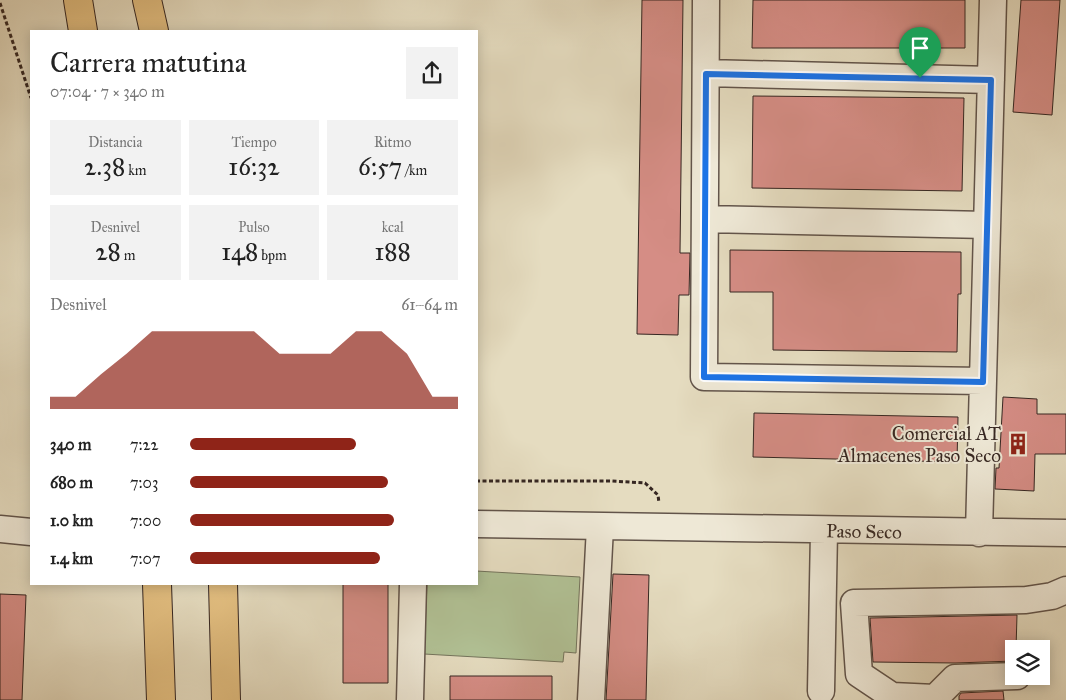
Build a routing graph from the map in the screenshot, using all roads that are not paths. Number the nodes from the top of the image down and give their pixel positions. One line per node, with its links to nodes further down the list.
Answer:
1 (78, 0): 5 (highway)
2 (147, 0): 6 (highway)
3 (706, 0): 7 (street)
4 (993, 0): 8 (street)
5 (83, 30)
6 (154, 30)
7 (706, 74): 8 (street); 9 (street)
8 (991, 80): 10 (street)
9 (705, 219): 10 (street); 11 (street)
10 (987, 225): 11 (street)
11 (983, 382): 17 (street)
12 (478, 524): 13 (street, Paso Seco)
13 (600, 527): 15 (street, Paso Seco); 28 (street)
14 (0, 529): 16 (street)
15 (824, 531): 17 (street, Paso Seco); 24 (street)
16 (30, 532)
17 (979, 533): 18 (street, Paso Seco)
18 (1066, 533)
19 (157, 585): 25 (highway)
20 (222, 585): 26 (highway)
21 (412, 585): 27 (street)
22 (1066, 590): 23 (street)
23 (1005, 676)
24 (821, 691)
25 (161, 700)
26 (226, 700)
27 (410, 700)
28 (591, 700)

